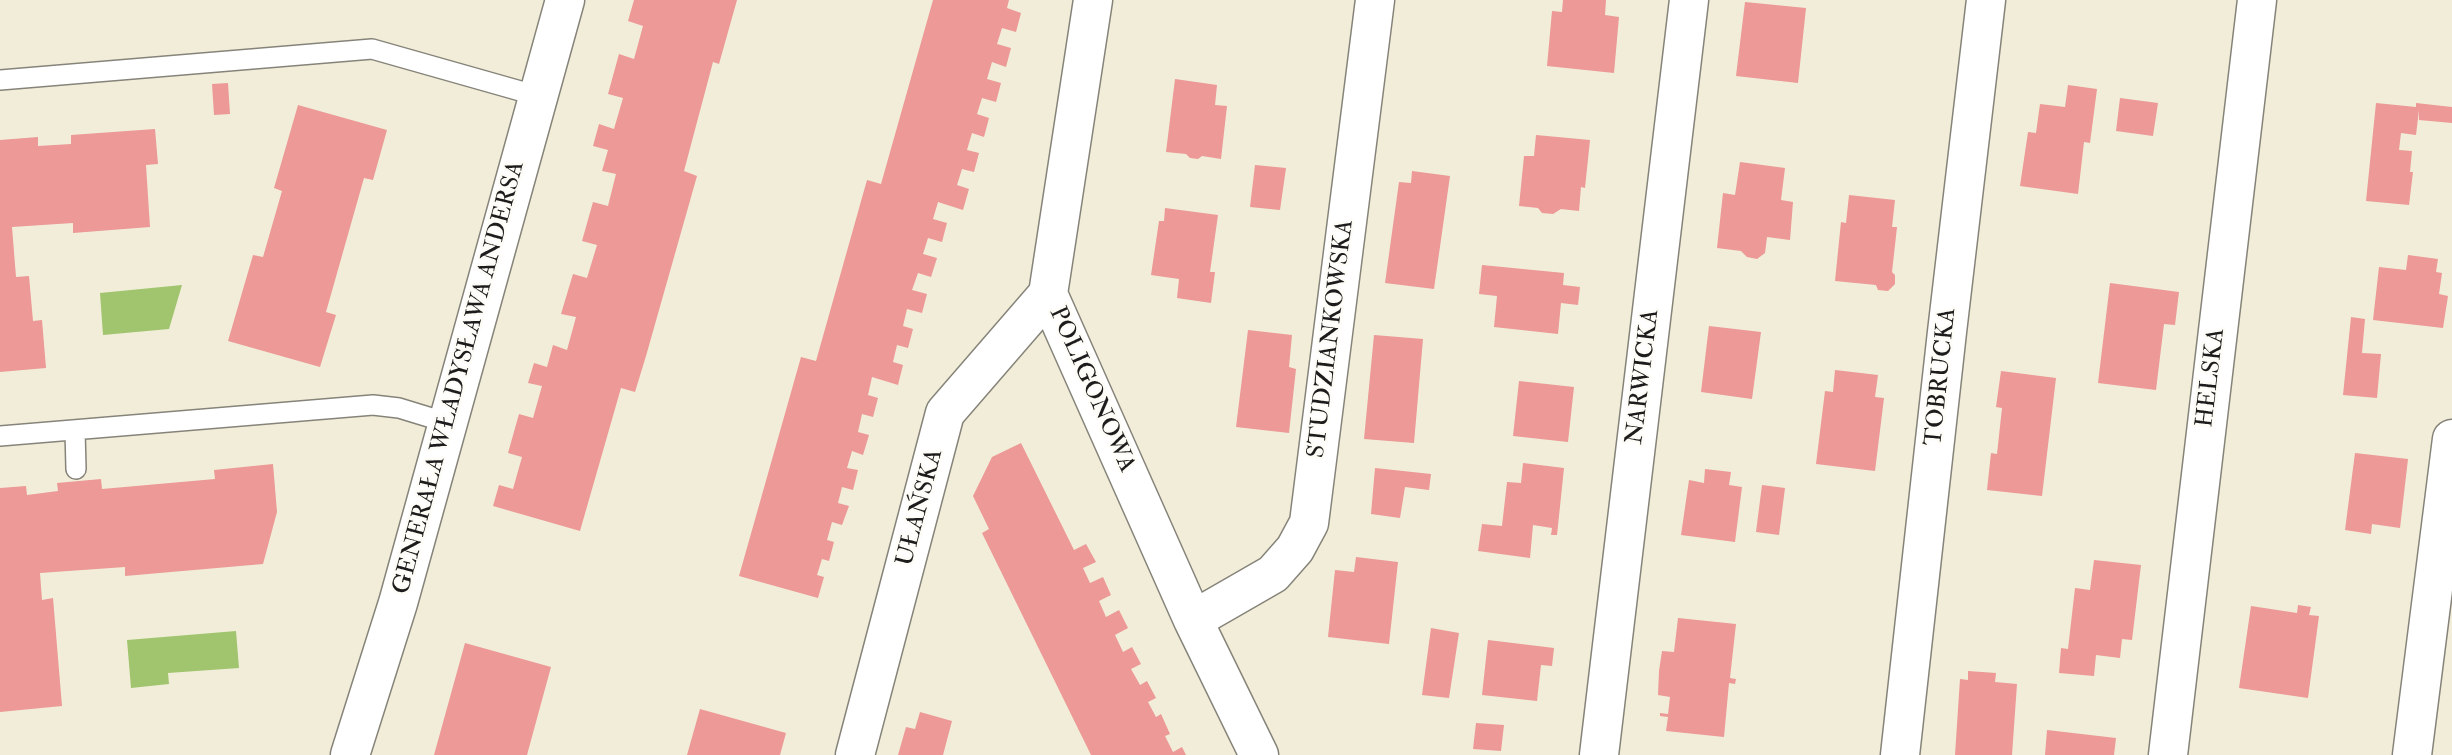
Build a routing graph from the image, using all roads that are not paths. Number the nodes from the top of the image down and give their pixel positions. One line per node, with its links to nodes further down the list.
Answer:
1 (565, 0): 8 (street, GENERAŁA WŁADYSŁAWA ANDERSA)
2 (1093, 0): 9 (street, POLIGONOWA)
3 (1376, 0): 15 (street, STUDZIANKOWSKA)
4 (1689, 0): 19 (street, NARWICKA)
5 (1986, 0): 20 (street, TOBRUCKA)
6 (2257, 0): 21 (street, HELSKA)
7 (0, 80): 8 (lane)
8 (538, 96): 10 (street, GENERAŁA WŁADYSŁAWA ANDERSA)
9 (1048, 294): 15 (street, POLIGONOWA); 17 (street, UŁAŃSKA)
10 (448, 423): 11 (lane); 16 (street, GENERAŁA WŁADYSŁAWA ANDERSA)
11 (75, 430): 12 (lane); 14 (lane)
12 (0, 436)
13 (2452, 439): 22 (street)
14 (76, 469)
15 (1193, 620): 18 (street, POLIGONOWA)
16 (350, 755)
17 (855, 755)
18 (1259, 755)
19 (1599, 755)
20 (1900, 755)
21 (2168, 755)
22 (2412, 755)

